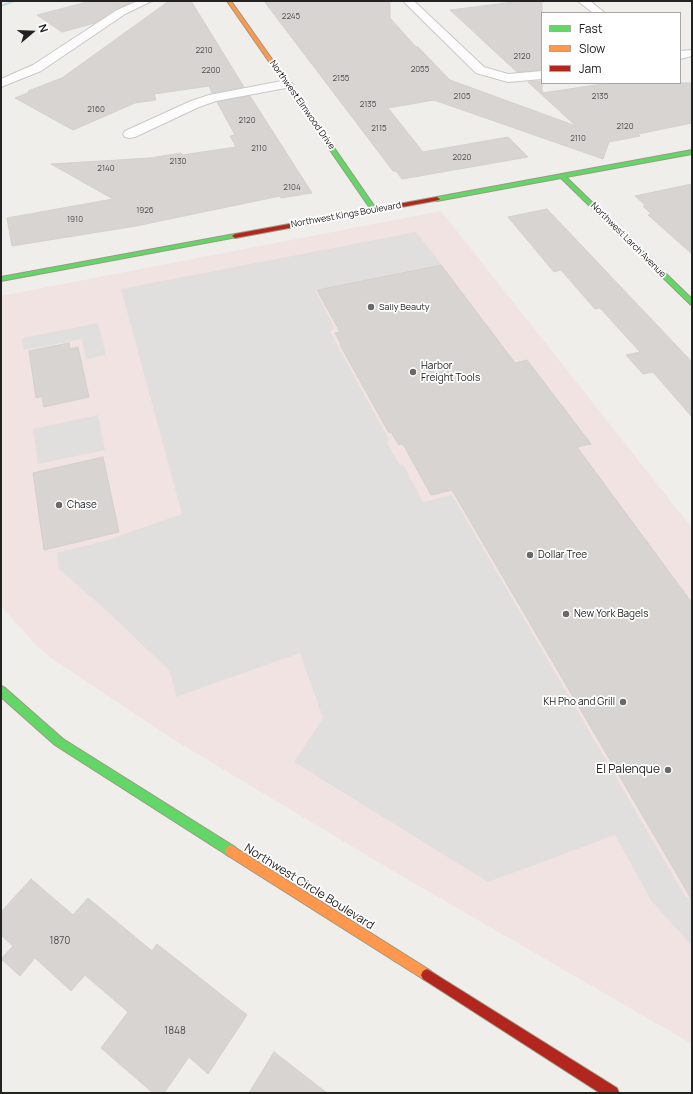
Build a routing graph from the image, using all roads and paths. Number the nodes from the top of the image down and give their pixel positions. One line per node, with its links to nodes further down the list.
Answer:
1 (148, 1): 9 (street)
2 (229, 1): 10 (main road, Northwest Elmwood Drive)
3 (408, 1): 8 (street)
4 (583, 1): 5 (street)
5 (599, 12)
6 (692, 53): 7 (street)
7 (681, 55)
8 (541, 75)
9 (1, 83)
10 (287, 84): 11 (street); 14 (main road, Northwest Elmwood Drive)
11 (130, 134)
12 (692, 152): 13 (main road, Northwest Kings Boulevard)
13 (563, 177): 14 (main road, Northwest Kings Boulevard); 16 (main road, Northwest Larch Avenue)
14 (374, 210): 15 (main road, Northwest Kings Boulevard)
15 (1, 279)
16 (692, 303)
17 (1, 691): 18 (main road, Northwest Circle Boulevard)
18 (612, 1093)

